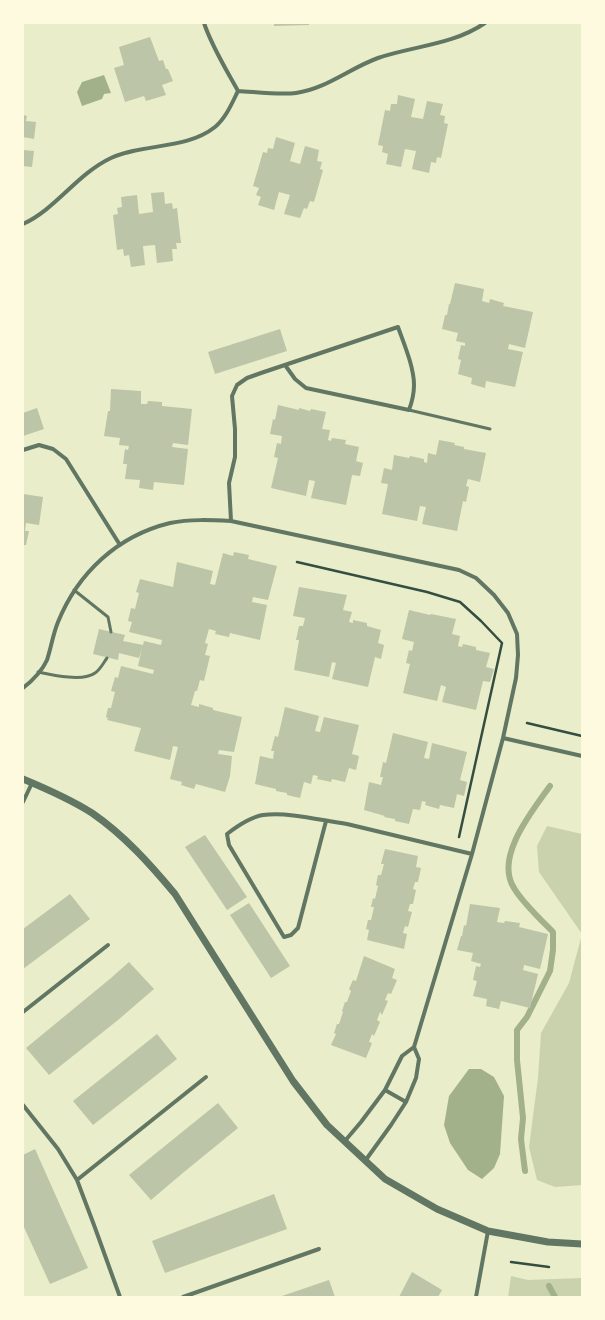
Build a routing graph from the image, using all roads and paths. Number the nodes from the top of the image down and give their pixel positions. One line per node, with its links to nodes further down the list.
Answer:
1 (204, 23): 3 (street)
2 (484, 23): 3 (street)
3 (238, 91): 4 (street)
4 (23, 224)
5 (285, 365): 6 (street); 6 (street); 9 (street)
6 (409, 410): 7 (lane)
7 (490, 429)
8 (23, 450): 10 (street)
9 (231, 521): 10 (street); 19 (street)
10 (120, 545): 12 (street)
11 (297, 562): 25 (path)
12 (74, 590): 13 (lane); 15 (street)
13 (111, 632)
14 (107, 658): 15 (lane)
15 (38, 672): 16 (street)
16 (23, 688)
17 (527, 723): 18 (path)
18 (582, 736)
19 (503, 738): 20 (street); 26 (street)
20 (582, 756)
21 (23, 779): 22 (street)
22 (32, 783): 23 (street); 34 (street)
23 (23, 802)
24 (326, 821): 24 (street); 26 (street)
25 (459, 837)
26 (472, 854): 29 (street)
27 (108, 945): 28 (street)
28 (23, 1012)
29 (414, 1047): 31 (street); 32 (street)
30 (206, 1077): 36 (street)
31 (385, 1090): 32 (street); 34 (street)
32 (406, 1102): 35 (street)
33 (23, 1105): 36 (street)
34 (344, 1142): 35 (street)
35 (364, 1161): 37 (street)
36 (77, 1180): 42 (street)
37 (488, 1231): 38 (street); 44 (street)
38 (582, 1244)
39 (319, 1249): 43 (street)
40 (511, 1262): 41 (path)
41 (549, 1266)
42 (120, 1297)
43 (183, 1297)
44 (476, 1297)

